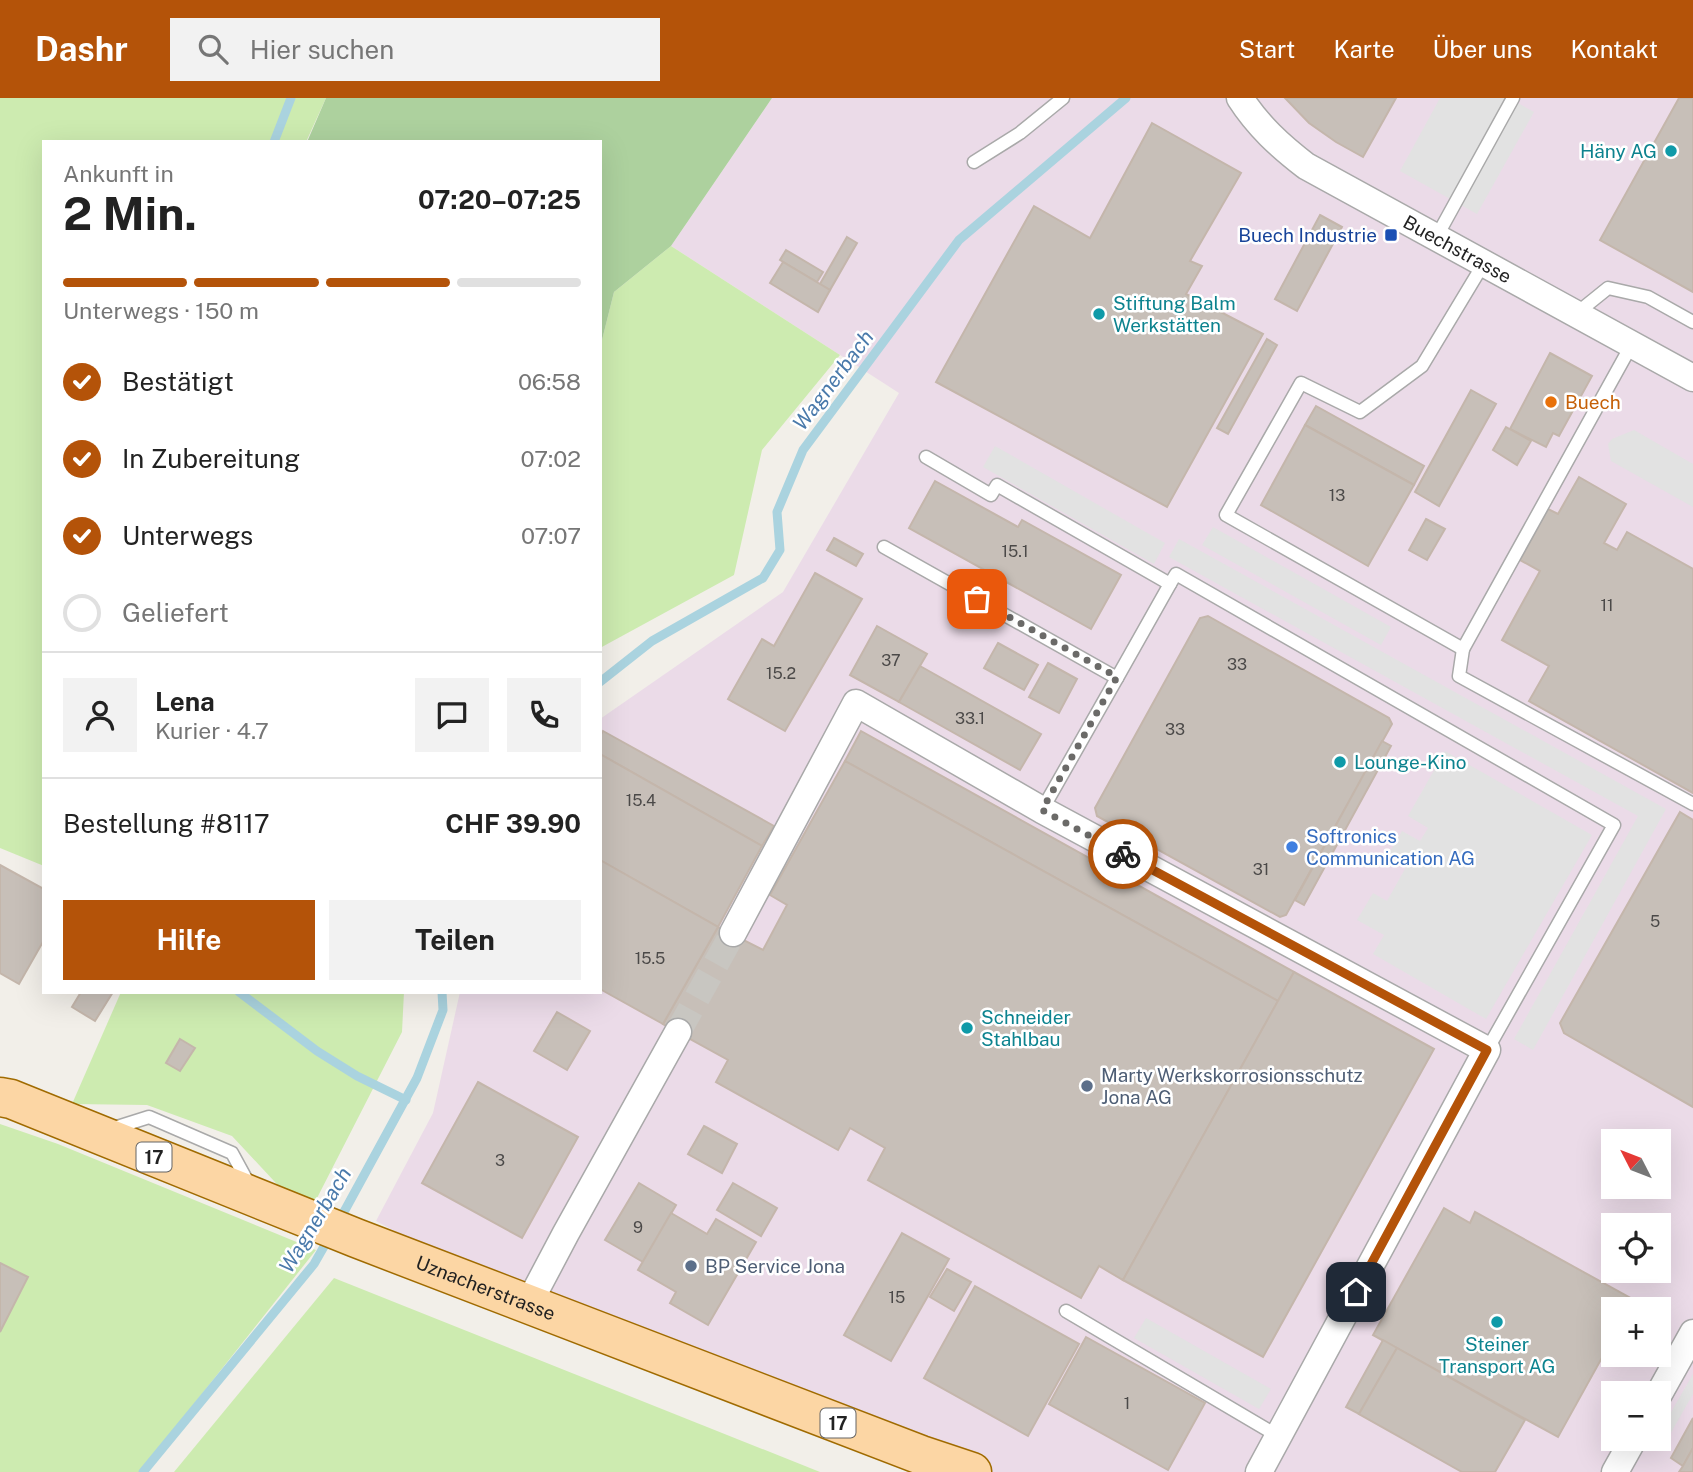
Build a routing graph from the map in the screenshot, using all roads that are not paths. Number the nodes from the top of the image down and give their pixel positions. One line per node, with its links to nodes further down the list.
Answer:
1 (1063, 98): 4 (lane)
2 (1240, 98): 5 (street, Buechstrasse)
3 (1513, 98): 5 (lane)
4 (974, 162)
5 (1437, 236): 6 (street, Buechstrasse)
6 (1484, 262): 7 (street, Buechstrasse); 14 (lane)
7 (1577, 313): 8 (lane); 9 (street, Buechstrasse)
8 (1693, 322)
9 (1632, 344): 10 (street, Buechstrasse); 14 (lane)
10 (1693, 378)
11 (926, 457): 13 (lane)
12 (884, 547): 15 (lane)
13 (1170, 584): 15 (lane); 20 (lane)
14 (1463, 649): 16 (lane)
15 (1117, 677): 17 (lane)
16 (1693, 804)
17 (1046, 812): 18 (street); 20 (street)
18 (733, 933)
19 (678, 1032): 22 (street)
20 (1487, 1050): 26 (street)
21 (0, 1097): 22 (main road, Uznacherstrasse / 17)
22 (529, 1303): 28 (main road, Uznacherstrasse / 17)
23 (1066, 1311): 26 (lane)
24 (1693, 1333): 25 (street)
25 (1666, 1381)
26 (1278, 1436): 29 (street)
27 (1627, 1451): 30 (street)
28 (972, 1472)
29 (1259, 1472)
30 (1615, 1472)

